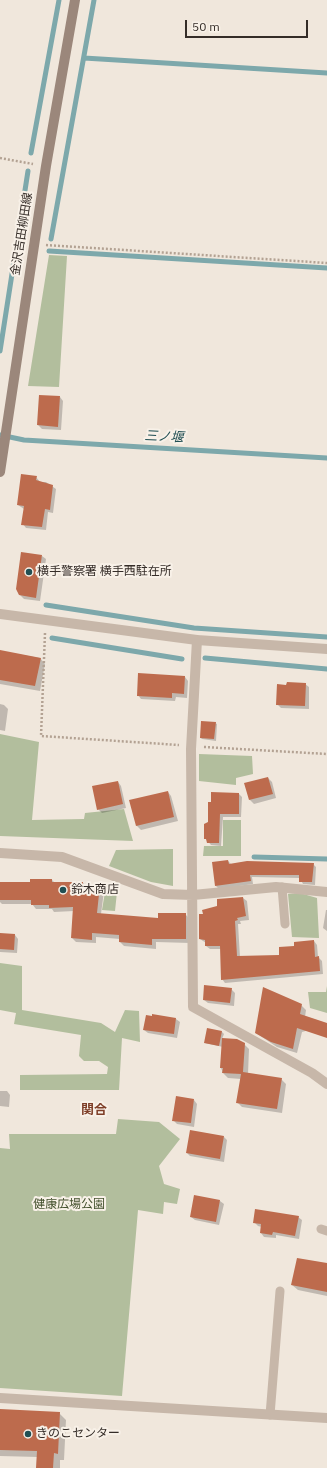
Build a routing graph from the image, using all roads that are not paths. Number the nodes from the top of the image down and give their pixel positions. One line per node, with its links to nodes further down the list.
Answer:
1 (75, 0): 2 (main road, 金沢吉田柳田線)
2 (0, 472)
3 (0, 614): 4 (street)
4 (197, 640): 5 (street); 9 (street)
5 (327, 650)
6 (0, 853): 9 (street)
7 (282, 887): 8 (street); 9 (street); 10 (lane)
8 (327, 892)
9 (193, 895): 11 (street)
10 (285, 924)
11 (327, 1084)
12 (280, 1291): 14 (lane)
13 (0, 1398): 14 (street)
14 (270, 1415): 15 (street)
15 (327, 1418)

